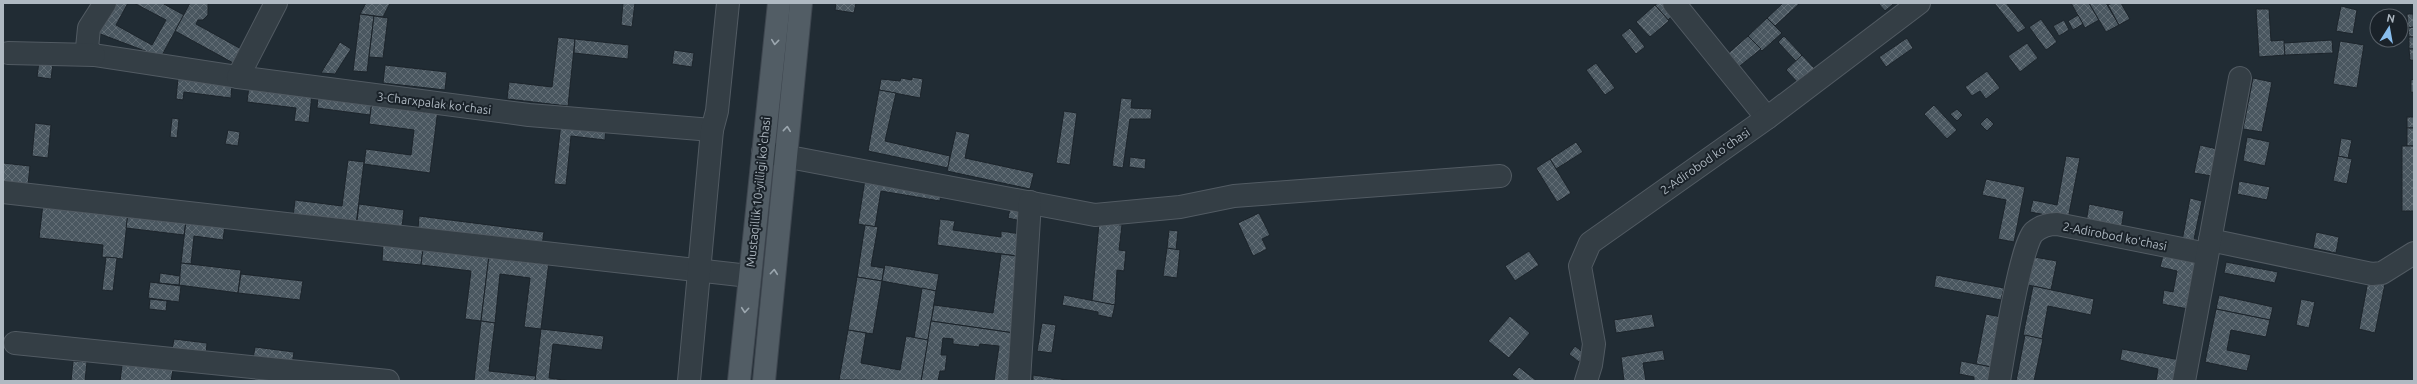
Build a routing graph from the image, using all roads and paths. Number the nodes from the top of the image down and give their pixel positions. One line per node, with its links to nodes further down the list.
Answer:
1 (104, 3): 9 (street)
2 (276, 3): 10 (street)
3 (728, 3): 13 (street)
4 (779, 3): 14 (main road, Mustaqillik 10-yilligi ko'chasi, one-way to 14)
5 (801, 3): 15 (main road, Mustaqillik 10-yilligi ko'chasi, one-way to 5)
6 (1674, 3): 12 (street)
7 (1919, 3): 12 (street, 2-Adirobod koʻchasi)
8 (8, 53): 9 (street, 3-Charxpalak koʻchasi)
9 (94, 55): 10 (street, 3-Charxpalak koʻchasi)
10 (238, 77): 13 (street, 3-Charxpalak koʻchasi)
11 (2240, 78): 19 (street)
12 (1767, 118): 24 (street, 2-Adirobod koʻchasi)
13 (712, 130): 21 (street)
14 (763, 152): 15 (street); 22 (main road, Mustaqillik 10-yilligi ko'chasi)
15 (784, 156): 18 (street); 28 (main road, Mustaqillik 10-yilligi ko'chasi, one-way to 15)
16 (1500, 176): 18 (street)
17 (3, 192): 21 (street)
18 (1030, 202): 29 (street)
19 (2209, 247): 20 (street); 30 (street, 2-Adirobod koʻchasi); 31 (street)
20 (2414, 253)
21 (700, 270): 22 (street); 26 (street)
22 (748, 276): 27 (main road, Mustaqillik 10-yilligi ko'chasi, one-way to 27)
23 (15, 343): 25 (street)
24 (1588, 373)
25 (388, 381)
26 (689, 381)
27 (739, 381)
28 (764, 381)
29 (1019, 381)
30 (1999, 381)
31 (2184, 381)

